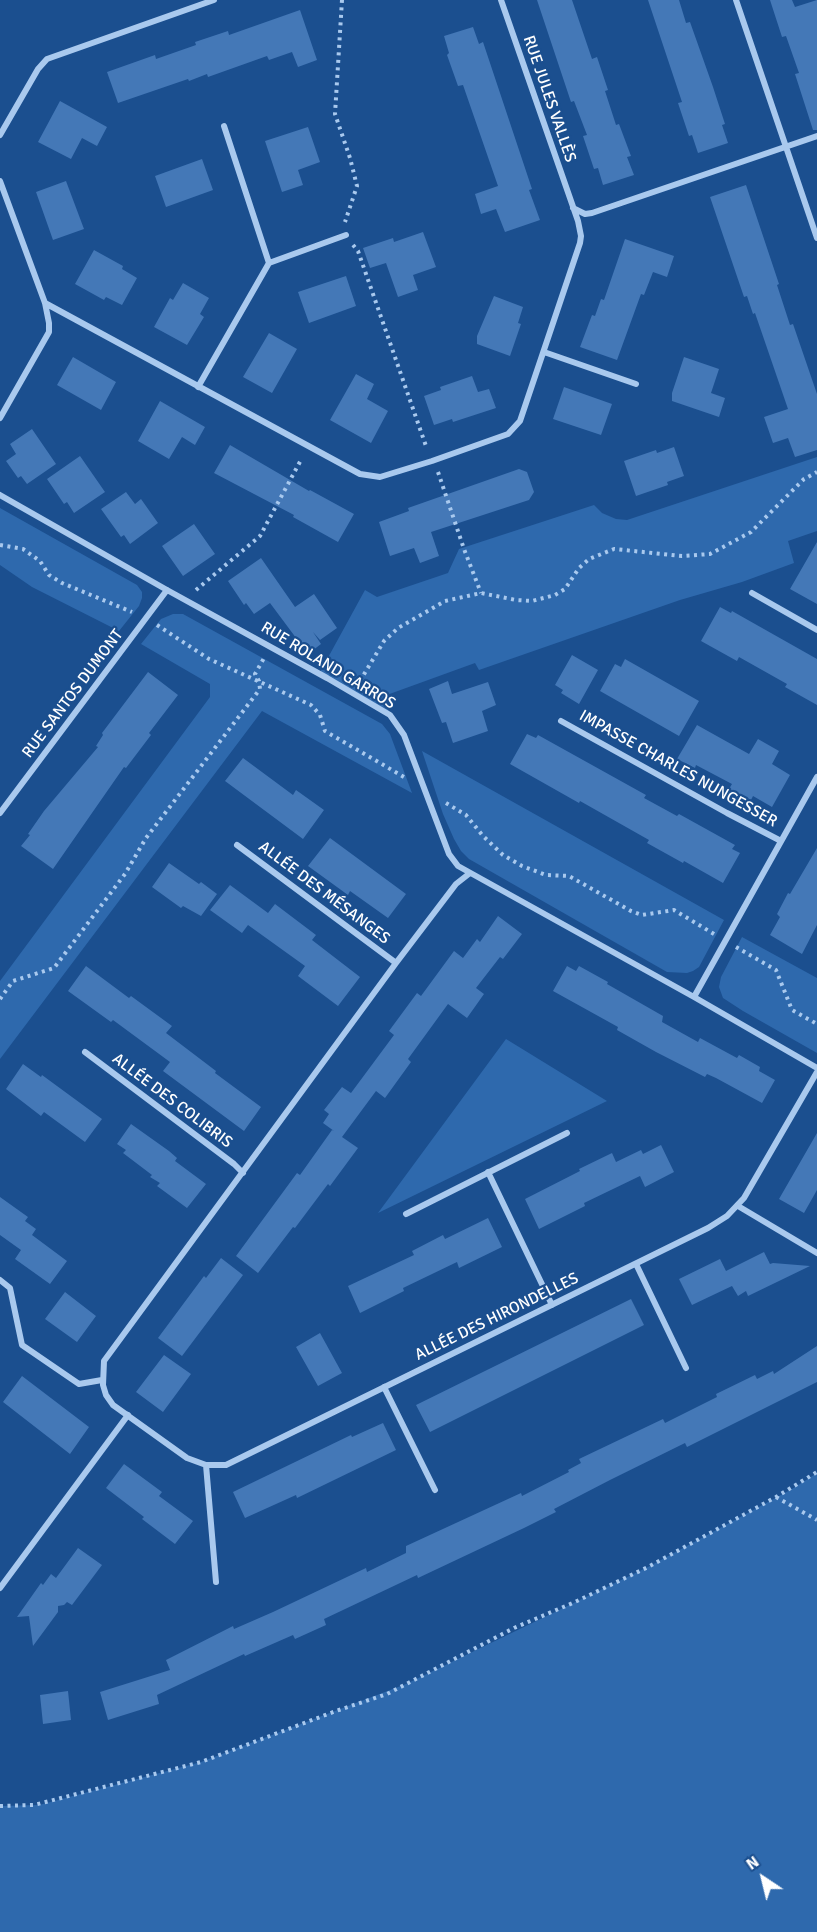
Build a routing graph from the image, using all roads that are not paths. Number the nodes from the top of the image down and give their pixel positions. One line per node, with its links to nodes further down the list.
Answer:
1 (214, 0): 5 (street)
2 (501, 0): 9 (street, RUE JULES VALLÈS)
3 (736, 0): 7 (street)
4 (224, 126): 12 (street)
5 (0, 135)
6 (817, 136): 7 (street)
7 (786, 146): 9 (street); 11 (street)
8 (0, 181): 13 (street)
9 (572, 207): 14 (street, RUE JULES VALLÈS)
10 (346, 235): 12 (street)
11 (817, 238)
12 (269, 263): 16 (street)
13 (45, 303): 16 (street, RUE JULES VALLÈS); 17 (street)
14 (544, 352): 15 (street); 16 (street, RUE JULES VALLÈS)
15 (636, 384)
16 (198, 387)
17 (0, 418)
18 (0, 495): 19 (street, RUE ROLAND GARROS)
19 (167, 590): 24 (street, RUE SANTOS DUMONT); 27 (street, RUE ROLAND GARROS)
20 (752, 593): 21 (street)
21 (817, 630)
22 (561, 721): 25 (street, IMPASSE CHARLES NUNGESSER)
23 (817, 777): 25 (street)
24 (0, 813)
25 (781, 841): 29 (street)
26 (237, 845): 28 (street, ALLÉE DES MÉSANGES)
27 (470, 873): 28 (street); 29 (street, RUE ROLAND GARROS)
28 (396, 963): 35 (street)
29 (694, 997): 31 (street, RUE ROLAND GARROS)
30 (85, 1052): 35 (street, ALLÉE DES COLIBRIS)
31 (817, 1068)
32 (817, 1072): 36 (street, ALLÉE DES HIRONDELLES)
33 (567, 1133): 34 (street)
34 (488, 1172): 37 (street); 41 (street)
35 (243, 1173): 43 (street)
36 (738, 1206): 38 (street); 39 (street, ALLÉE DES HIRONDELLES)
37 (406, 1214)
38 (817, 1253)
39 (636, 1264): 41 (street, ALLÉE DES HIRONDELLES); 42 (street)
40 (0, 1280): 43 (street)
41 (552, 1305): 44 (street, ALLÉE DES HIRONDELLES)
42 (686, 1368)
43 (102, 1380): 45 (street)
44 (384, 1387): 46 (street, ALLÉE DES HIRONDELLES); 47 (street)
45 (128, 1415): 46 (street); 49 (street)
46 (206, 1465): 48 (street)
47 (435, 1490)
48 (216, 1582)
49 (0, 1588)

